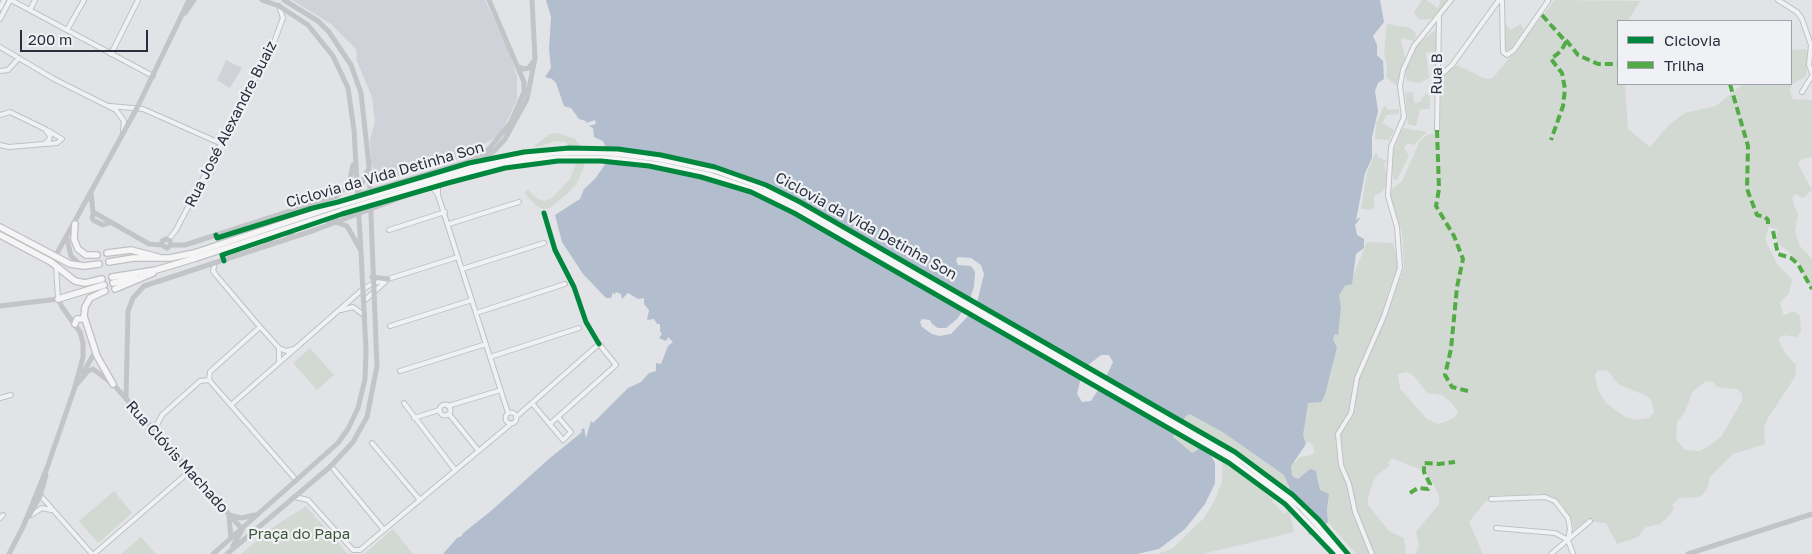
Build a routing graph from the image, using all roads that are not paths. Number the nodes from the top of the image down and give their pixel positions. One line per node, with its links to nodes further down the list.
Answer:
1 (4, 0): 18 (street)
2 (11, 0): 19 (street); 21 (street)
3 (35, 0): 19 (street)
4 (84, 0): 22 (street)
5 (138, 0): 24 (street)
6 (194, 0): 16 (main road)
7 (199, 0): 16 (main road)
8 (262, 0): 17 (main road)
9 (284, 0): 43 (main road)
10 (488, 0): 27 (main road)
11 (532, 0): 26 (main road)
12 (1451, 0): 20 (street)
13 (1501, 0): 15 (street); 31 (street)
14 (1778, 0): 29 (street)
15 (1548, 1)
16 (190, 3): 30 (main road)
17 (279, 6): 40 (street, Rua José Alexandre Buaiz); 42 (main road)
18 (0, 8)
19 (30, 10): 22 (street)
20 (1438, 18): 31 (street, Rua B); 163 (street)
21 (0, 19)
22 (67, 30): 24 (street)
23 (0, 47): 25 (street)
24 (111, 54): 30 (street)
25 (19, 58): 28 (street); 33 (street)
26 (535, 58): 27 (main road); 44 (main road)
27 (520, 68): 46 (main road)
28 (0, 71)
29 (1812, 74): 32 (street)
30 (153, 76): 34 (main road)
31 (1437, 76): 37 (street, Rua B)
32 (1802, 92)
33 (107, 106): 34 (street); 38 (street)
34 (137, 108): 38 (main road); 40 (street)
35 (0, 115): 36 (street)
36 (41, 127): 39 (street); 39 (street)
37 (1437, 130)
38 (122, 138): 47 (main road)
39 (44, 144): 41 (street)
40 (222, 144): 69 (street, Rua José Alexandre Buaiz)
41 (0, 145)
42 (355, 150): 48 (main road); 52 (main road)
43 (368, 166): 46 (main road); 48 (main road)
44 (442, 180): 45 (main road); 49 (street)
45 (425, 188): 49 (street); 51 (main road)
46 (369, 191): 48 (main road); 53 (main road)
47 (91, 193): 59 (main road); 69 (main road)
48 (357, 195): 55 (main road); 63 (main road)
49 (438, 195): 54 (street)
50 (519, 202): 61 (street)
51 (377, 208): 53 (main road); 58 (main road)
52 (294, 210): 56 (main road); 65 (main road)
53 (370, 210): 55 (main road); 58 (main road)
54 (445, 212): 61 (street); 64 (street)
55 (359, 214): 60 (main road); 72 (main road)
56 (272, 216): 57 (main road); 65 (main road)
57 (260, 220): 69 (main road); 71 (main road)
58 (371, 223): 87 (main road)
59 (75, 224): 67 (main road); 74 (main road)
60 (333, 224): 63 (main road); 72 (main road)
61 (449, 224): 77 (street)
62 (0, 228): 76 (main road)
63 (315, 230): 68 (main road)
64 (389, 230)
65 (284, 232): 68 (main road)
66 (0, 235): 79 (main road)
67 (68, 236): 76 (main road); 84 (main road)
68 (296, 236): 71 (main road)
69 (170, 242)
70 (544, 243): 86 (street)
71 (266, 246): 82 (main road)
72 (362, 252): 92 (main road)
73 (107, 253): 78 (main road)
74 (97, 255)
75 (195, 255): 78 (main road); 85 (main road); 161 (main road, bridge); 162 (main road, bridge)
76 (55, 257): 79 (main road); 84 (main road)
77 (458, 257): 86 (street); 88 (street)
78 (170, 258): 80 (main road)
79 (45, 259): 83 (main road)
80 (109, 262)
81 (99, 264): 84 (main road)
82 (216, 264): 104 (street); 119 (main road)
83 (56, 265): 91 (main road); 94 (street)
84 (84, 266)
85 (164, 268): 85 (main road)
86 (462, 268): 95 (street)
87 (372, 277): 88 (main road); 89 (main road)
88 (388, 279): 89 (street); 93 (street)
89 (372, 284): 92 (street); 93 (main road)
90 (566, 284): 99 (street)
91 (104, 285): 94 (main road); 101 (main road)
92 (363, 289): 96 (main road); 98 (street)
93 (373, 291): 96 (street); 137 (main road)
94 (58, 298): 97 (main road); 102 (main road)
95 (472, 300): 99 (street); 103 (street)
96 (364, 301): 100 (main road)
97 (0, 306)
98 (339, 311): 100 (street); 108 (street)
99 (476, 313): 106 (street)
100 (364, 316): 140 (main road)
101 (85, 319): 102 (main road); 109 (main road)
102 (75, 324): 115 (main road)
103 (390, 326)
104 (260, 327): 107 (street); 113 (street)
105 (579, 328): 110 (street)
106 (486, 344): 110 (street); 112 (street)
107 (279, 348): 108 (street); 111 (street)
108 (298, 348): 111 (street)
109 (95, 352): 114 (main road); 115 (main road)
110 (490, 357): 116 (street)
111 (278, 366): 122 (street)
112 (400, 371)
113 (209, 380): 122 (street); 134 (street)
114 (113, 384): 115 (main road, Rua Clóvis Machado); 119 (main road, Rua Clóvis Machado)
115 (75, 386): 141 (main road)
116 (501, 390): 123 (street); 125 (street)
117 (11, 395): 118 (street)
118 (0, 398)
119 (126, 399): 134 (main road, Rua Clóvis Machado)
120 (404, 403): 129 (street)
121 (532, 403): 127 (street); 128 (street); 132 (street)
122 (231, 405): 140 (street)
123 (448, 406): 124 (street); 126 (street)
124 (439, 410): 126 (street); 129 (street)
125 (508, 413): 127 (street); 130 (street)
126 (449, 414): 136 (street)
127 (516, 417): 131 (street)
128 (558, 417): 132 (street); 132 (street)
129 (414, 418): 138 (street)
130 (505, 418): 131 (street); 133 (street)
131 (512, 423): 133 (street)
132 (550, 424)
133 (502, 430): 136 (street)
134 (157, 434): 139 (main road, Rua Clóvis Machado)
135 (372, 443): 144 (street)
136 (478, 450): 138 (street)
137 (331, 466): 142 (main road); 154 (street)
138 (455, 470): 144 (street)
139 (190, 471): 147 (main road, Rua Clóvis Machado); 158 (street)
140 (296, 480): 146 (main road)
141 (38, 494): 145 (street); 149 (main road); 151 (main road)
142 (295, 497): 154 (street); 160 (main road)
143 (1491, 499): 156 (street)
144 (420, 500): 154 (street)
145 (54, 511): 149 (street); 158 (street)
146 (259, 513): 147 (main road); 153 (main road)
147 (228, 514): 153 (main road, Rua Clóvis Machado); 155 (main road)
148 (1812, 514): 166 (main road)
149 (29, 517): 151 (main road)
150 (1590, 521): 156 (street)
151 (23, 527): 157 (main road)
152 (1496, 528): 156 (street)
153 (242, 529): 155 (main road); 160 (main road)
154 (384, 530)
155 (231, 538): 159 (main road)
156 (1568, 540): 164 (street); 165 (street)
157 (9, 554)
158 (93, 554)
159 (213, 554)
160 (227, 554)
161 (1336, 554)
162 (1344, 554)
163 (1372, 554)
164 (1551, 554)
165 (1573, 554)
166 (1688, 554)

